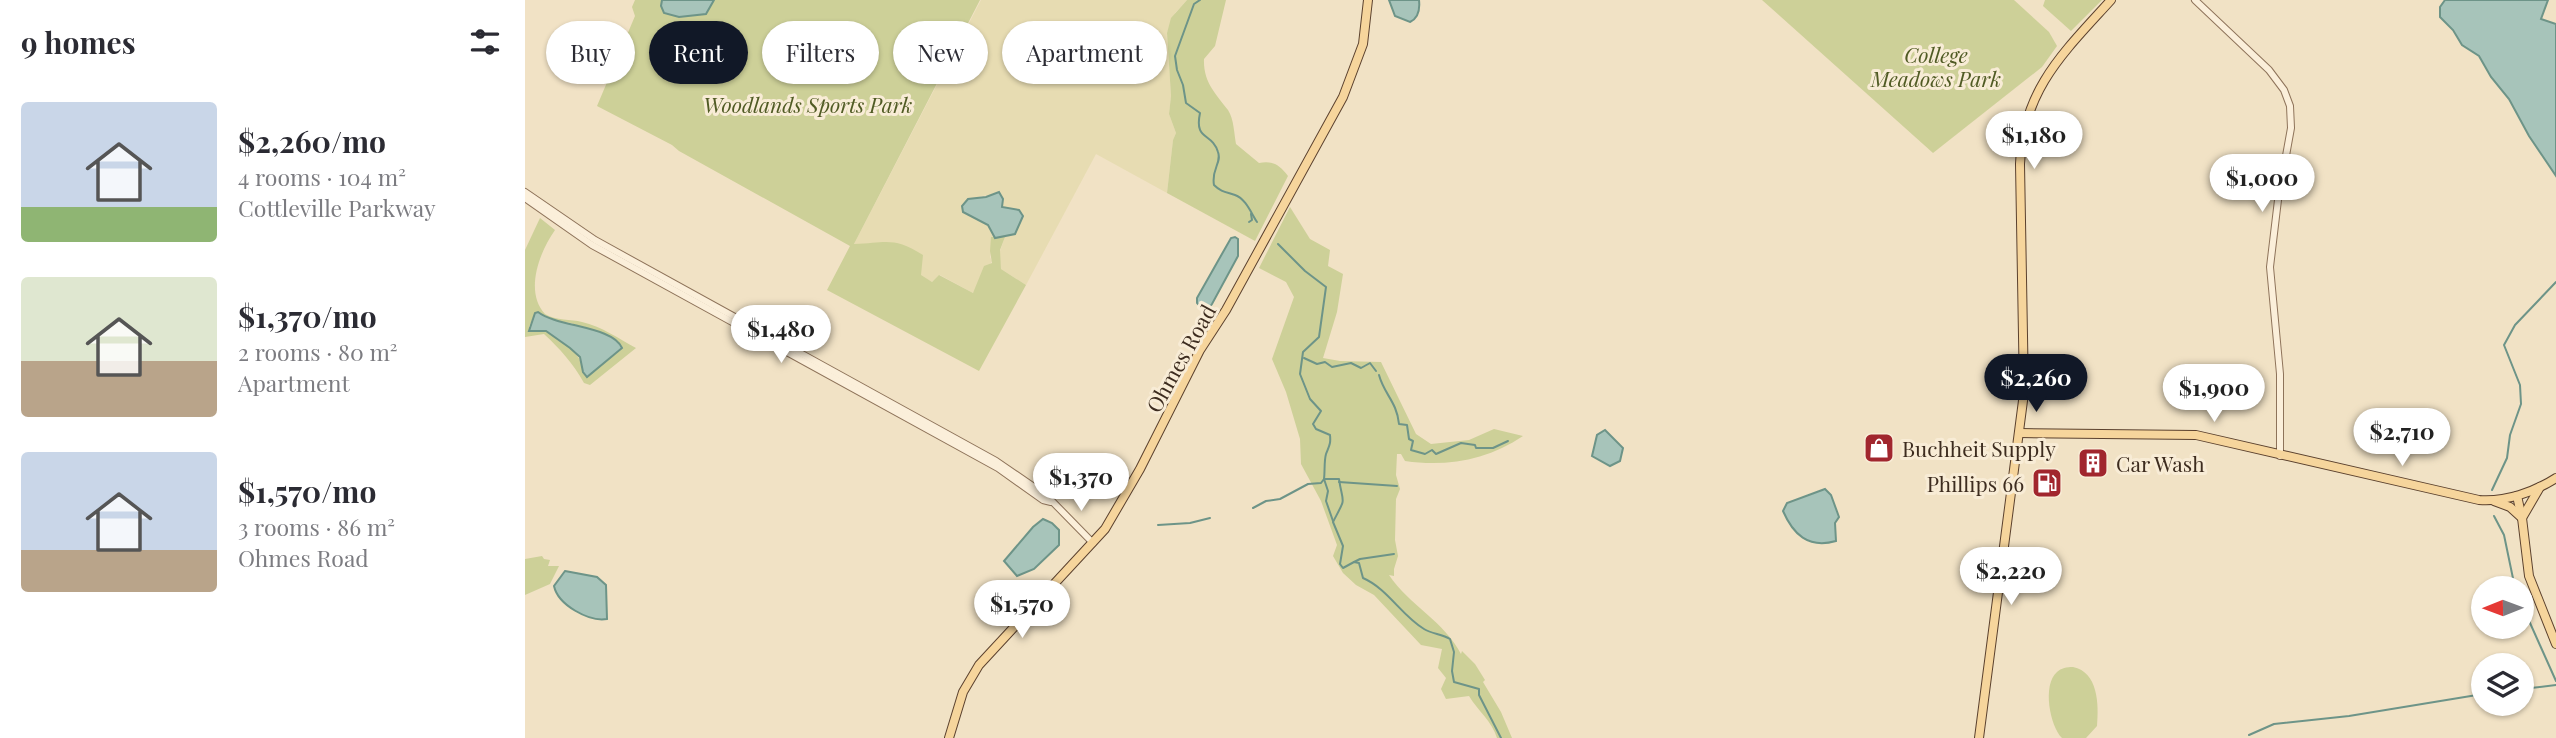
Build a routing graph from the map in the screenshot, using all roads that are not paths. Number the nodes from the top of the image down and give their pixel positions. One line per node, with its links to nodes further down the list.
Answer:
1 (1368, 0): 14 (main road, Ohmes Road)
2 (2111, 0): 6 (main road)
3 (2195, 0): 7 (street)
4 (525, 192): 12 (street)
5 (525, 198): 12 (street)
6 (2020, 433): 7 (main road); 17 (main road)
7 (2280, 456): 11 (main road)
8 (2556, 478): 9 (main road)
9 (2540, 487): 10 (main road); 13 (main road)
10 (2517, 496): 11 (main road); 13 (main road)
11 (2494, 501): 13 (main road)
12 (1051, 502): 14 (street)
13 (2522, 518): 15 (main road)
14 (1093, 543): 16 (main road, Ohmes Road)
15 (2556, 644)
16 (949, 738)
17 (1979, 738)

